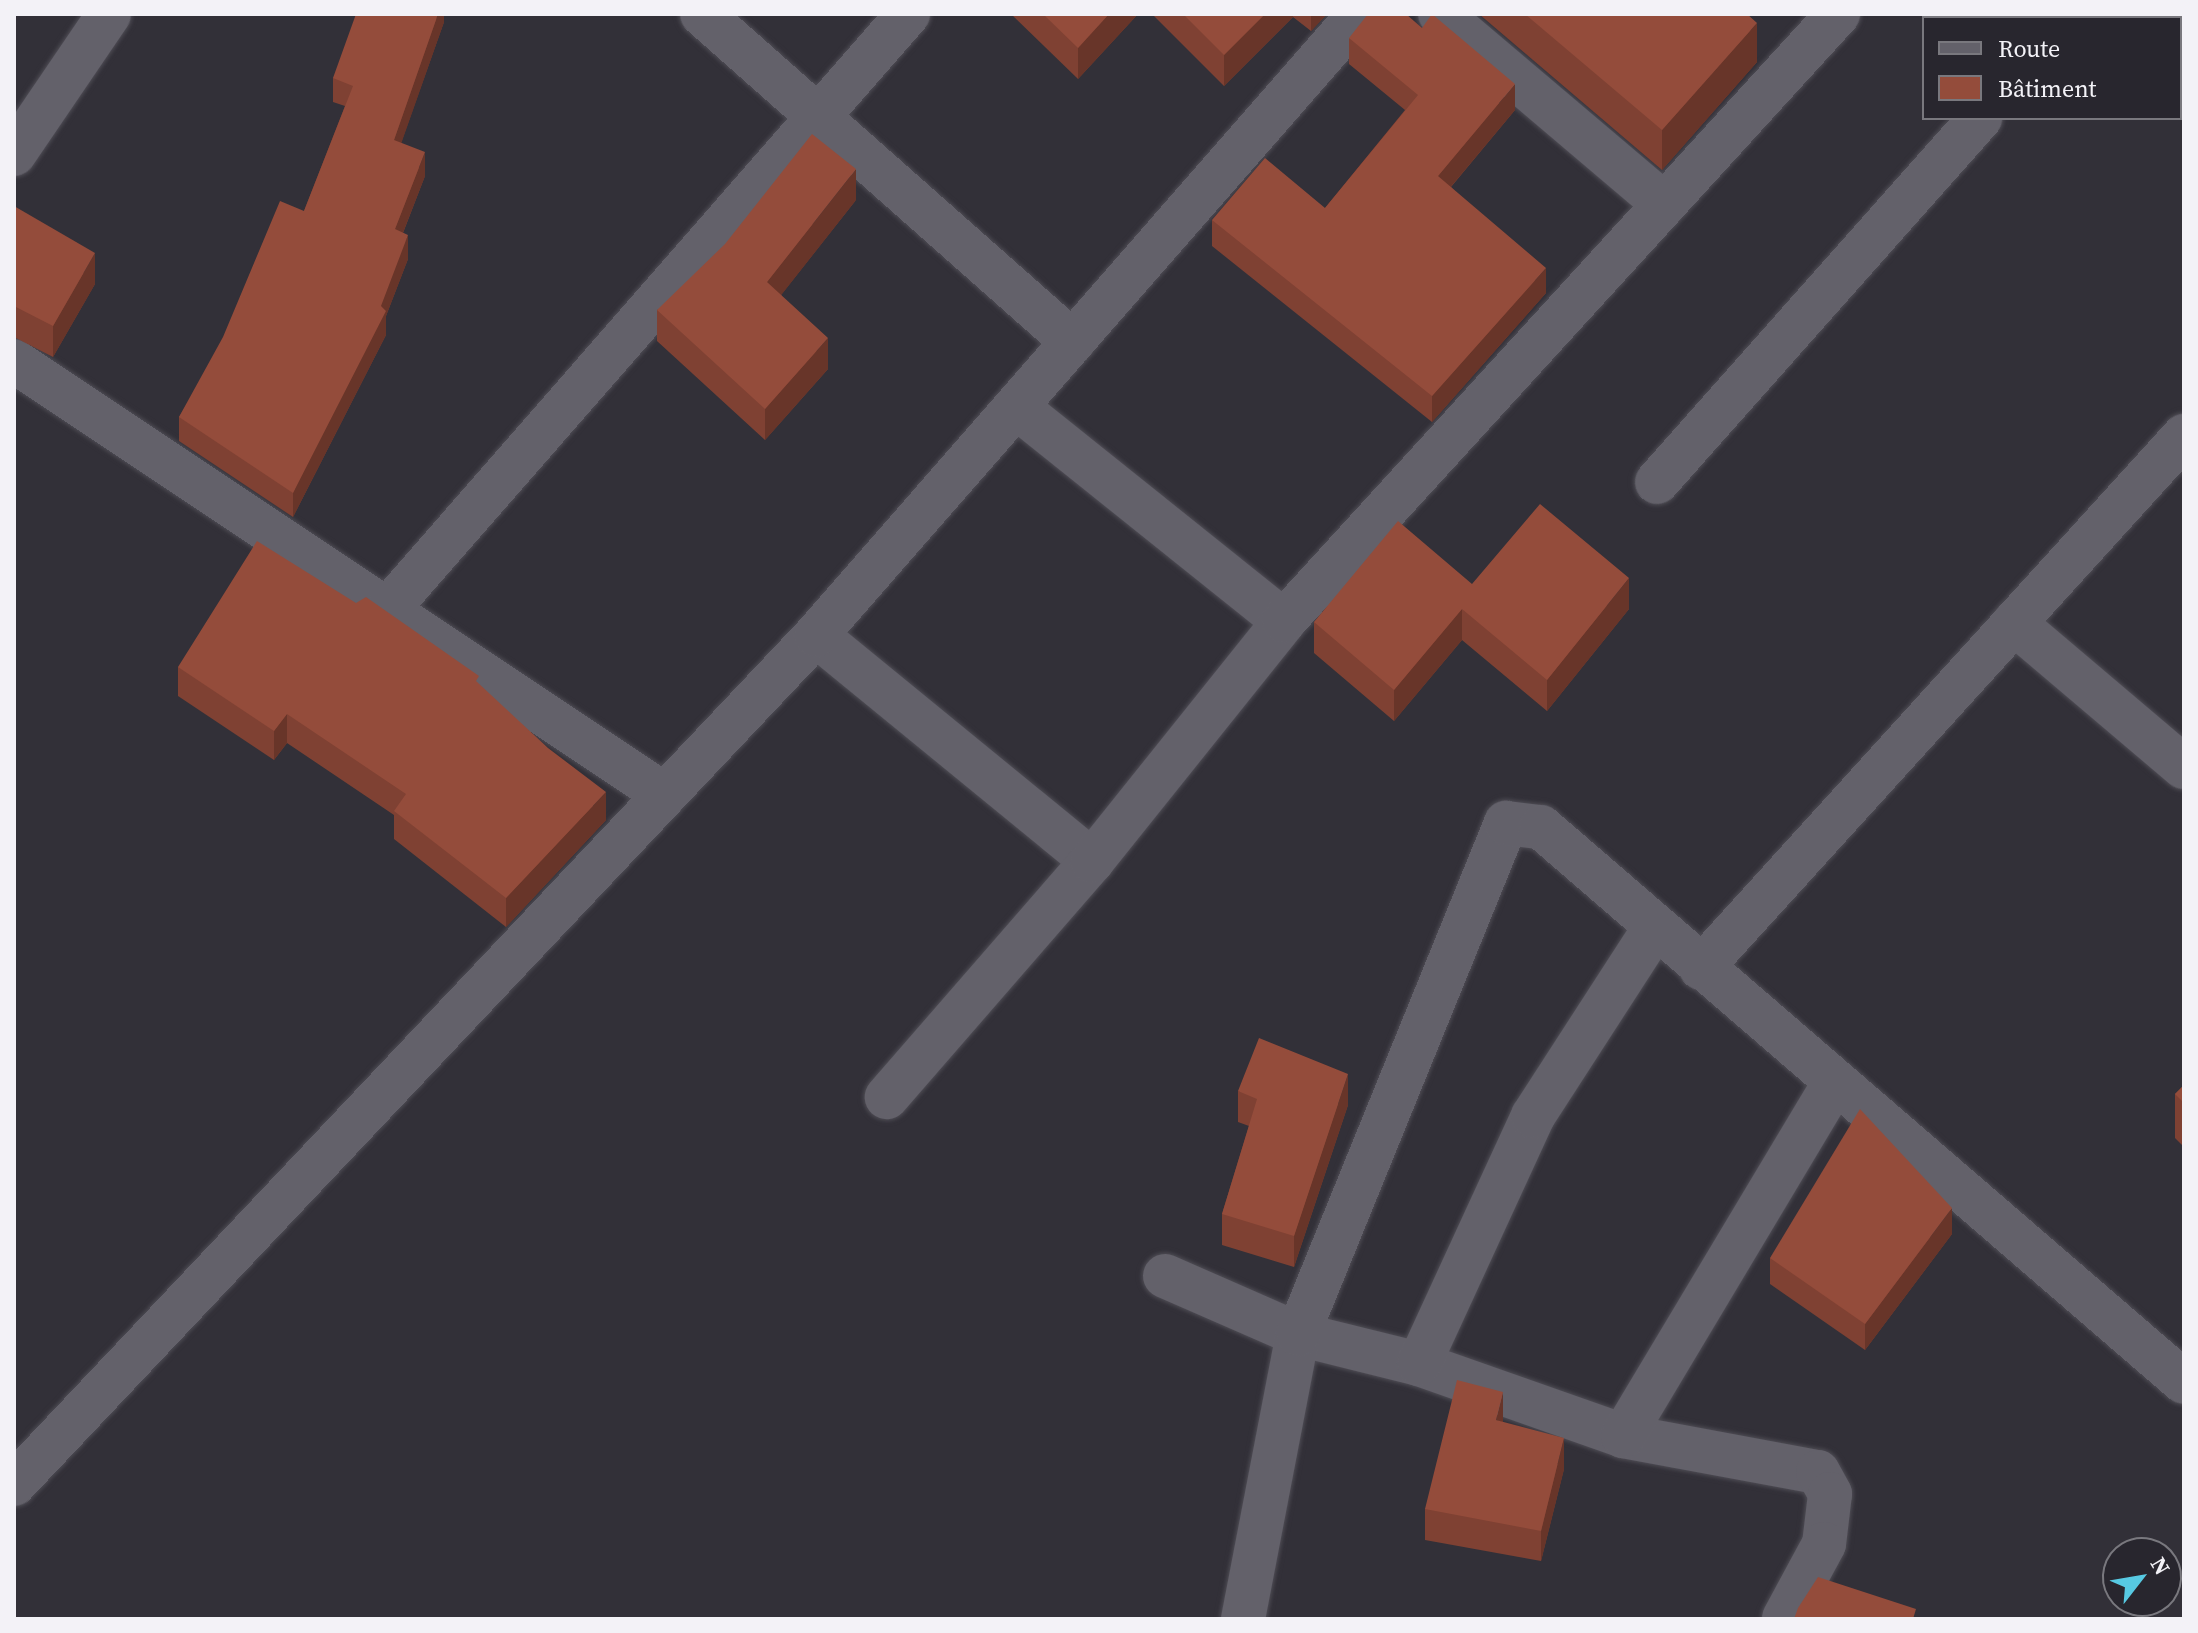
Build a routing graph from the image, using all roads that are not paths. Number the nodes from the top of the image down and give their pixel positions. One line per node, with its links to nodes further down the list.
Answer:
1 (109, 14): 9 (street)
2 (702, 14): 7 (street)
3 (908, 14): 7 (street)
4 (1359, 14): 11 (street)
5 (1440, 14): 10 (street)
6 (1838, 14): 10 (street)
7 (817, 117): 11 (street); 16 (street)
8 (1978, 120): 15 (street)
9 (14, 154)
10 (1664, 204): 17 (street)
11 (1073, 342): 13 (street)
12 (14, 361): 16 (street)
13 (1019, 409): 17 (street); 19 (street)
14 (2184, 436): 18 (street)
15 (1657, 482)
16 (387, 610): 21 (street)
17 (1284, 621): 22 (street)
18 (2014, 623): 20 (street); 24 (street)
19 (816, 635): 21 (street); 22 (street)
20 (2184, 767)
21 (665, 795): 32 (street)
22 (1092, 861): 26 (street)
23 (1654, 929): 24 (street); 28 (street); 29 (street)
24 (1701, 968): 25 (street)
25 (1835, 1082): 30 (street); 31 (street)
26 (887, 1097)
27 (1165, 1276): 28 (street)
28 (1298, 1334): 29 (street); 33 (street)
29 (1419, 1364): 31 (street)
30 (2184, 1382)
31 (1623, 1436): 34 (street)
32 (14, 1484)
33 (1246, 1618)
34 (1784, 1618)

